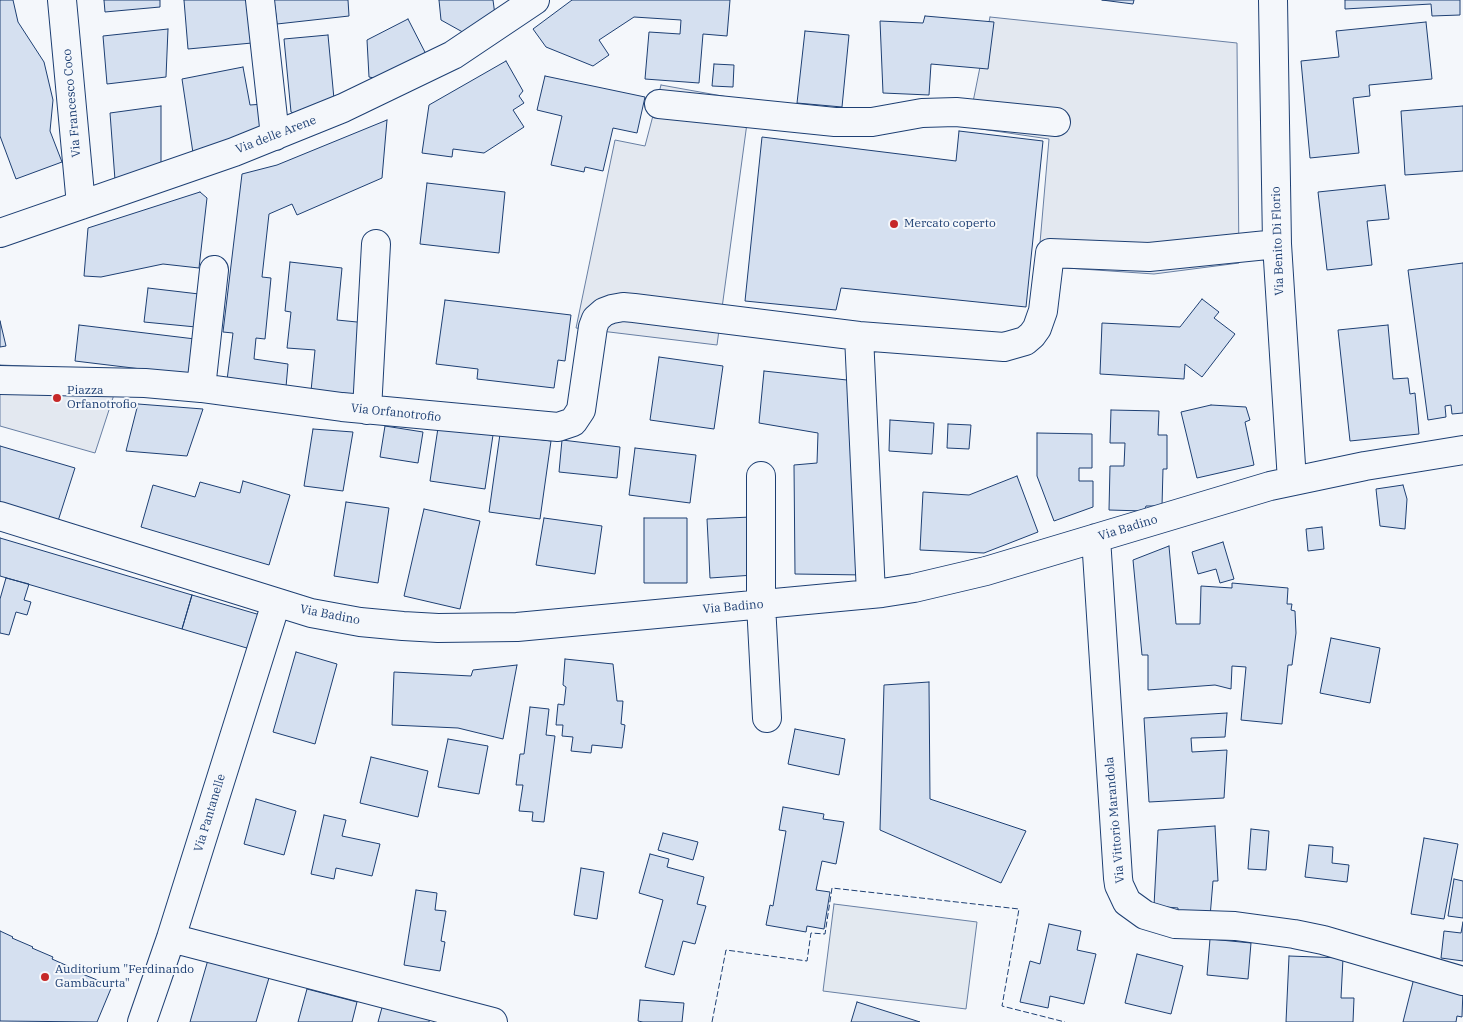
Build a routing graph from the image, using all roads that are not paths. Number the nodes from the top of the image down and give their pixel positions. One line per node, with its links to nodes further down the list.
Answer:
1 (62, 0): 8 (street, Via Francesco Coco)
2 (260, 0): 7 (street)
3 (535, 0): 7 (street, Via delle Arene)
4 (1273, 0): 11 (street, Via Benito Di Florio)
5 (659, 104): 6 (street)
6 (1056, 122)
7 (275, 136): 8 (street, Via delle Arene)
8 (81, 205): 9 (street, Via delle Arene)
9 (0, 233)
10 (376, 244): 16 (street)
11 (1277, 244): 13 (street); 19 (street, Via Benito Di Florio)
12 (214, 270): 15 (street)
13 (859, 336): 16 (street, Via Orfanotrofio); 22 (street)
14 (0, 380): 15 (street, Via Orfanotrofio)
15 (201, 388): 16 (street, Via Orfanotrofio)
16 (367, 410)
17 (1463, 450): 19 (street, Via Badino)
18 (761, 476): 24 (street)
19 (1292, 481): 21 (street, Via Badino)
20 (0, 516): 23 (street, Via Badino)
21 (1096, 538): 22 (street, Via Badino); 27 (street, Via Vittorio Marandola)
22 (871, 594): 24 (street, Via Badino)
23 (276, 603): 24 (street, Via Badino); 26 (street, Via Pantanelle)
24 (761, 604): 25 (street)
25 (767, 718)
26 (171, 938): 28 (street, Via Pantanelle); 29 (street)
27 (1463, 981)
28 (142, 1022)
29 (493, 1022)

